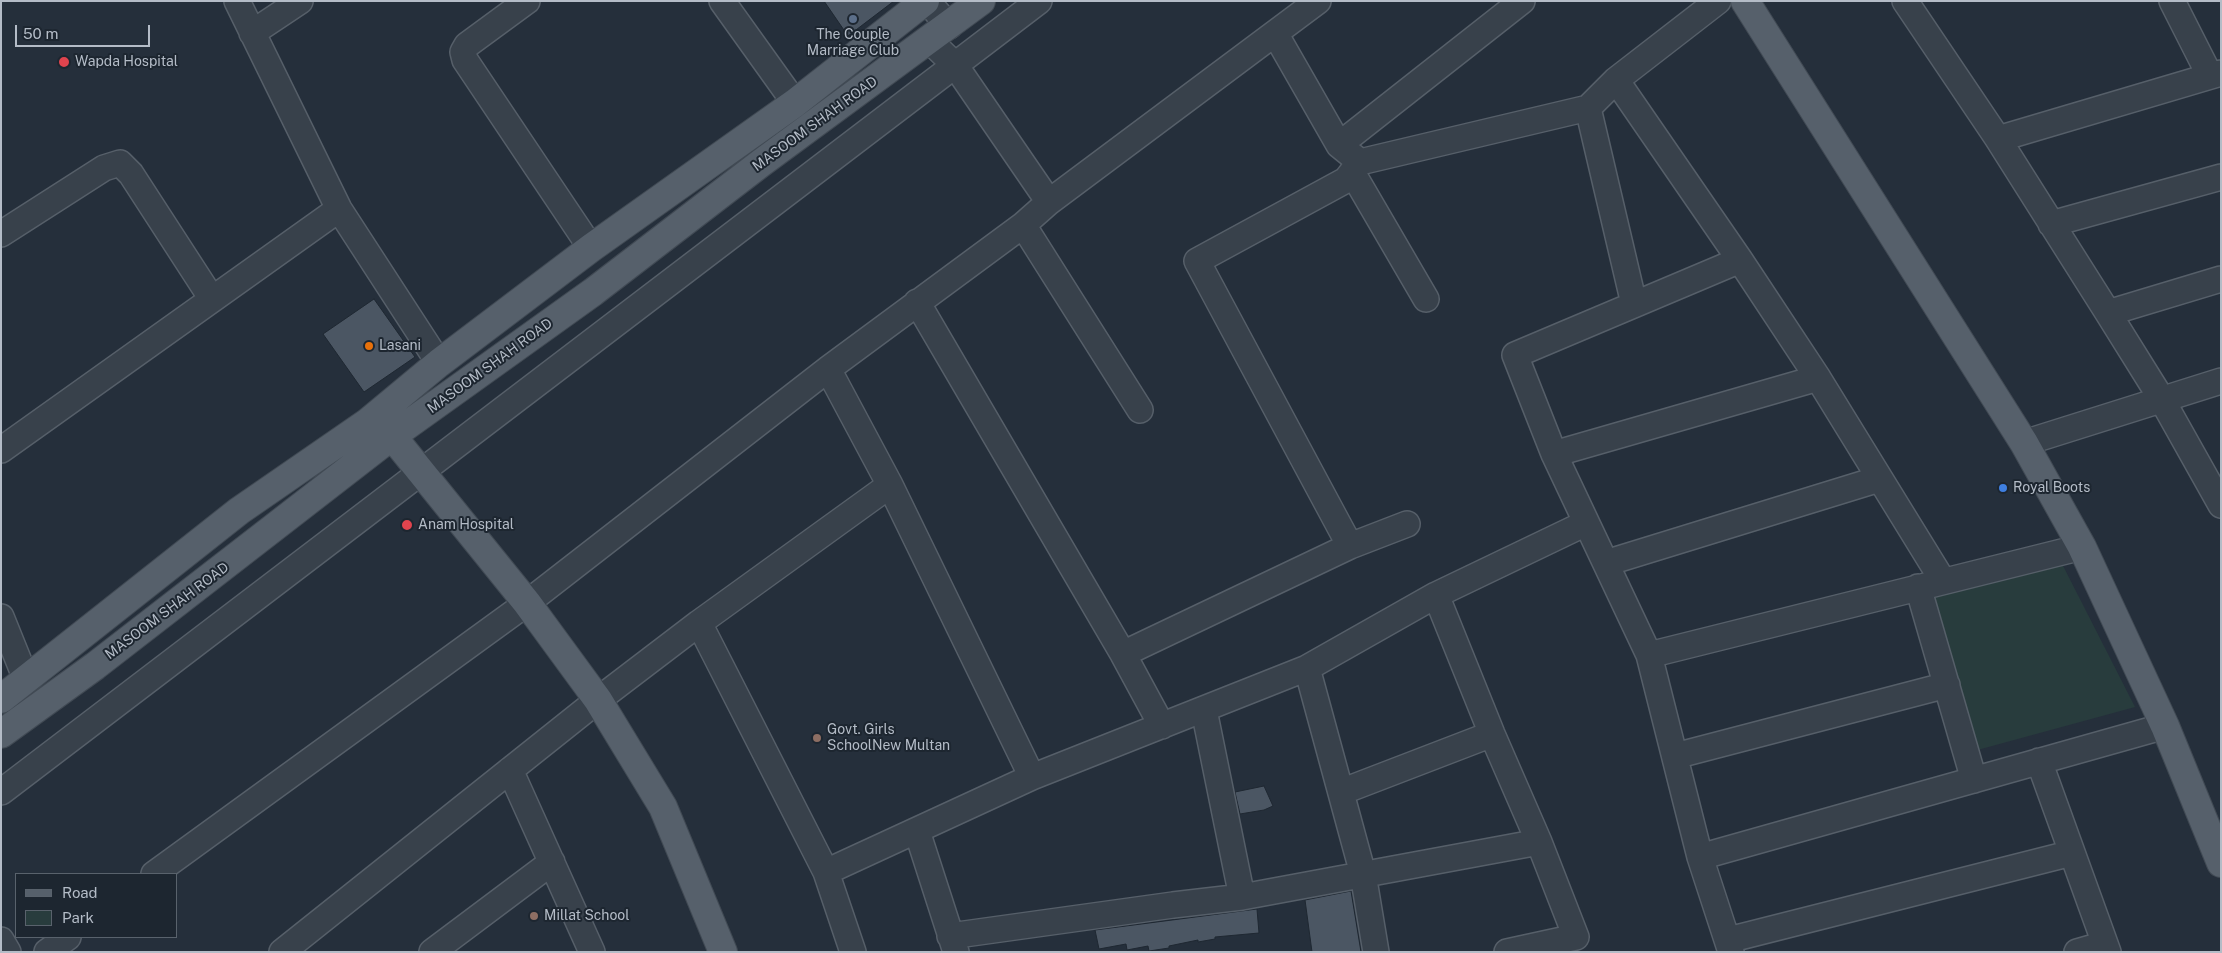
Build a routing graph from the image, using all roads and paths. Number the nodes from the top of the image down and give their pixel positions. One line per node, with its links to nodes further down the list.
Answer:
1 (237, 1): 14 (street)
2 (300, 1): 14 (street)
3 (722, 1): 20 (street)
4 (926, 1): 15 (street); 20 (main road)
5 (981, 1): 15 (main road, MASOOM SHAH ROAD)
6 (1039, 1): 17 (street)
7 (1318, 1): 16 (street)
8 (1522, 1): 23 (street)
9 (1718, 1): 19 (street)
10 (1745, 1): 47 (main road)
11 (1905, 1): 22 (street)
12 (2172, 1): 18 (street)
13 (518, 4): 31 (street)
14 (252, 33): 27 (street)
15 (940, 33): 17 (street); 34 (main road, MASOOM SHAH ROAD)
16 (1276, 35): 23 (street); 26 (street)
17 (955, 66): 26 (street); 50 (street)
18 (2215, 74): 22 (street)
19 (1616, 80): 21 (street); 32 (street)
20 (795, 103): 31 (main road)
21 (1588, 108): 24 (street); 38 (street)
22 (1998, 139): 28 (street)
23 (1339, 145): 24 (street)
24 (1356, 167): 35 (street); 59 (street)
25 (2221, 177): 28 (street)
26 (1049, 202): 29 (street)
27 (339, 209): 36 (street); 40 (street)
28 (2051, 224): 39 (street)
29 (1023, 225): 37 (street); 45 (street)
30 (1, 234): 36 (street)
31 (581, 256): 34 (main road); 40 (main road)
32 (1740, 260): 38 (street); 42 (street)
33 (2221, 279): 39 (street)
34 (593, 292): 46 (main road, MASOOM SHAH ROAD)
35 (1426, 298)
36 (212, 299): 48 (street)
37 (917, 302): 41 (street); 68 (street)
38 (1634, 304): 49 (street)
39 (2108, 313): 44 (street)
40 (439, 363): 55 (main road)
41 (828, 369): 53 (street); 65 (street)
42 (1818, 378): 49 (street); 52 (street)
43 (2221, 381): 44 (street)
44 (2161, 398): 47 (street); 51 (street)
45 (1140, 410)
46 (392, 436): 50 (main road); 58 (main road, MASOOM SHAH ROAD)
47 (2024, 443): 60 (main road)
48 (1, 450)
49 (1554, 454): 56 (street)
50 (421, 472): 65 (main road); 85 (street)
51 (2213, 473): 54 (street)
52 (1879, 478): 61 (street); 62 (street)
53 (890, 485): 67 (street); 83 (street)
54 (2221, 505)
55 (239, 511): 58 (main road); 71 (main road)
56 (1586, 523): 61 (street); 64 (street)
57 (1406, 524): 59 (street)
58 (262, 538): 78 (main road, MASOOM SHAH ROAD)
59 (1350, 546): 68 (street)
60 (2082, 547): 62 (street); 77 (main road)
61 (1606, 563): 69 (street)
62 (1943, 581): 63 (street)
63 (1918, 587): 69 (street); 72 (street)
64 (1436, 594): 70 (street); 79 (street)
65 (527, 603): 74 (main road); 94 (street)
66 (1, 617): 71 (street)
67 (699, 623): 74 (street); 93 (street)
68 (1123, 654): 76 (street)
69 (1648, 655): 80 (street)
70 (1307, 668): 75 (street); 86 (street)
71 (26, 679): 73 (main road)
72 (1947, 685): 80 (street); 84 (street)
73 (1, 699)
74 (598, 700): 82 (street); 107 (main road)
75 (1204, 710): 76 (street); 96 (street)
76 (1162, 726): 83 (street)
77 (2165, 726): 81 (street); 92 (main road)
78 (1, 734)
79 (1492, 734): 86 (street); 88 (street)
80 (1674, 756): 90 (street)
81 (2039, 761): 84 (street); 89 (street)
82 (510, 770): 91 (street); 104 (street)
83 (1032, 777): 87 (street)
84 (1974, 780): 90 (street)
85 (1, 792)
86 (1341, 792): 95 (street)
87 (917, 831): 93 (street); 99 (street)
88 (1539, 842): 95 (street); 110 (street)
89 (2072, 854): 100 (street); 101 (street)
90 (1700, 857): 100 (street)
91 (552, 862): 105 (street); 106 (street)
92 (2221, 863)
93 (826, 872): 108 (street)
94 (155, 873)
95 (1362, 874): 96 (street); 109 (street)
96 (1242, 897): 99 (street)
97 (67, 938): 103 (street)
98 (1, 940): 102 (street)
99 (953, 944)
100 (1730, 946)
101 (2106, 948): 111 (street)
102 (8, 952)
103 (47, 952)
104 (282, 952)
105 (432, 952)
106 (592, 952)
107 (723, 952)
108 (853, 952)
109 (1376, 952)
110 (1507, 952)
111 (2077, 952)

